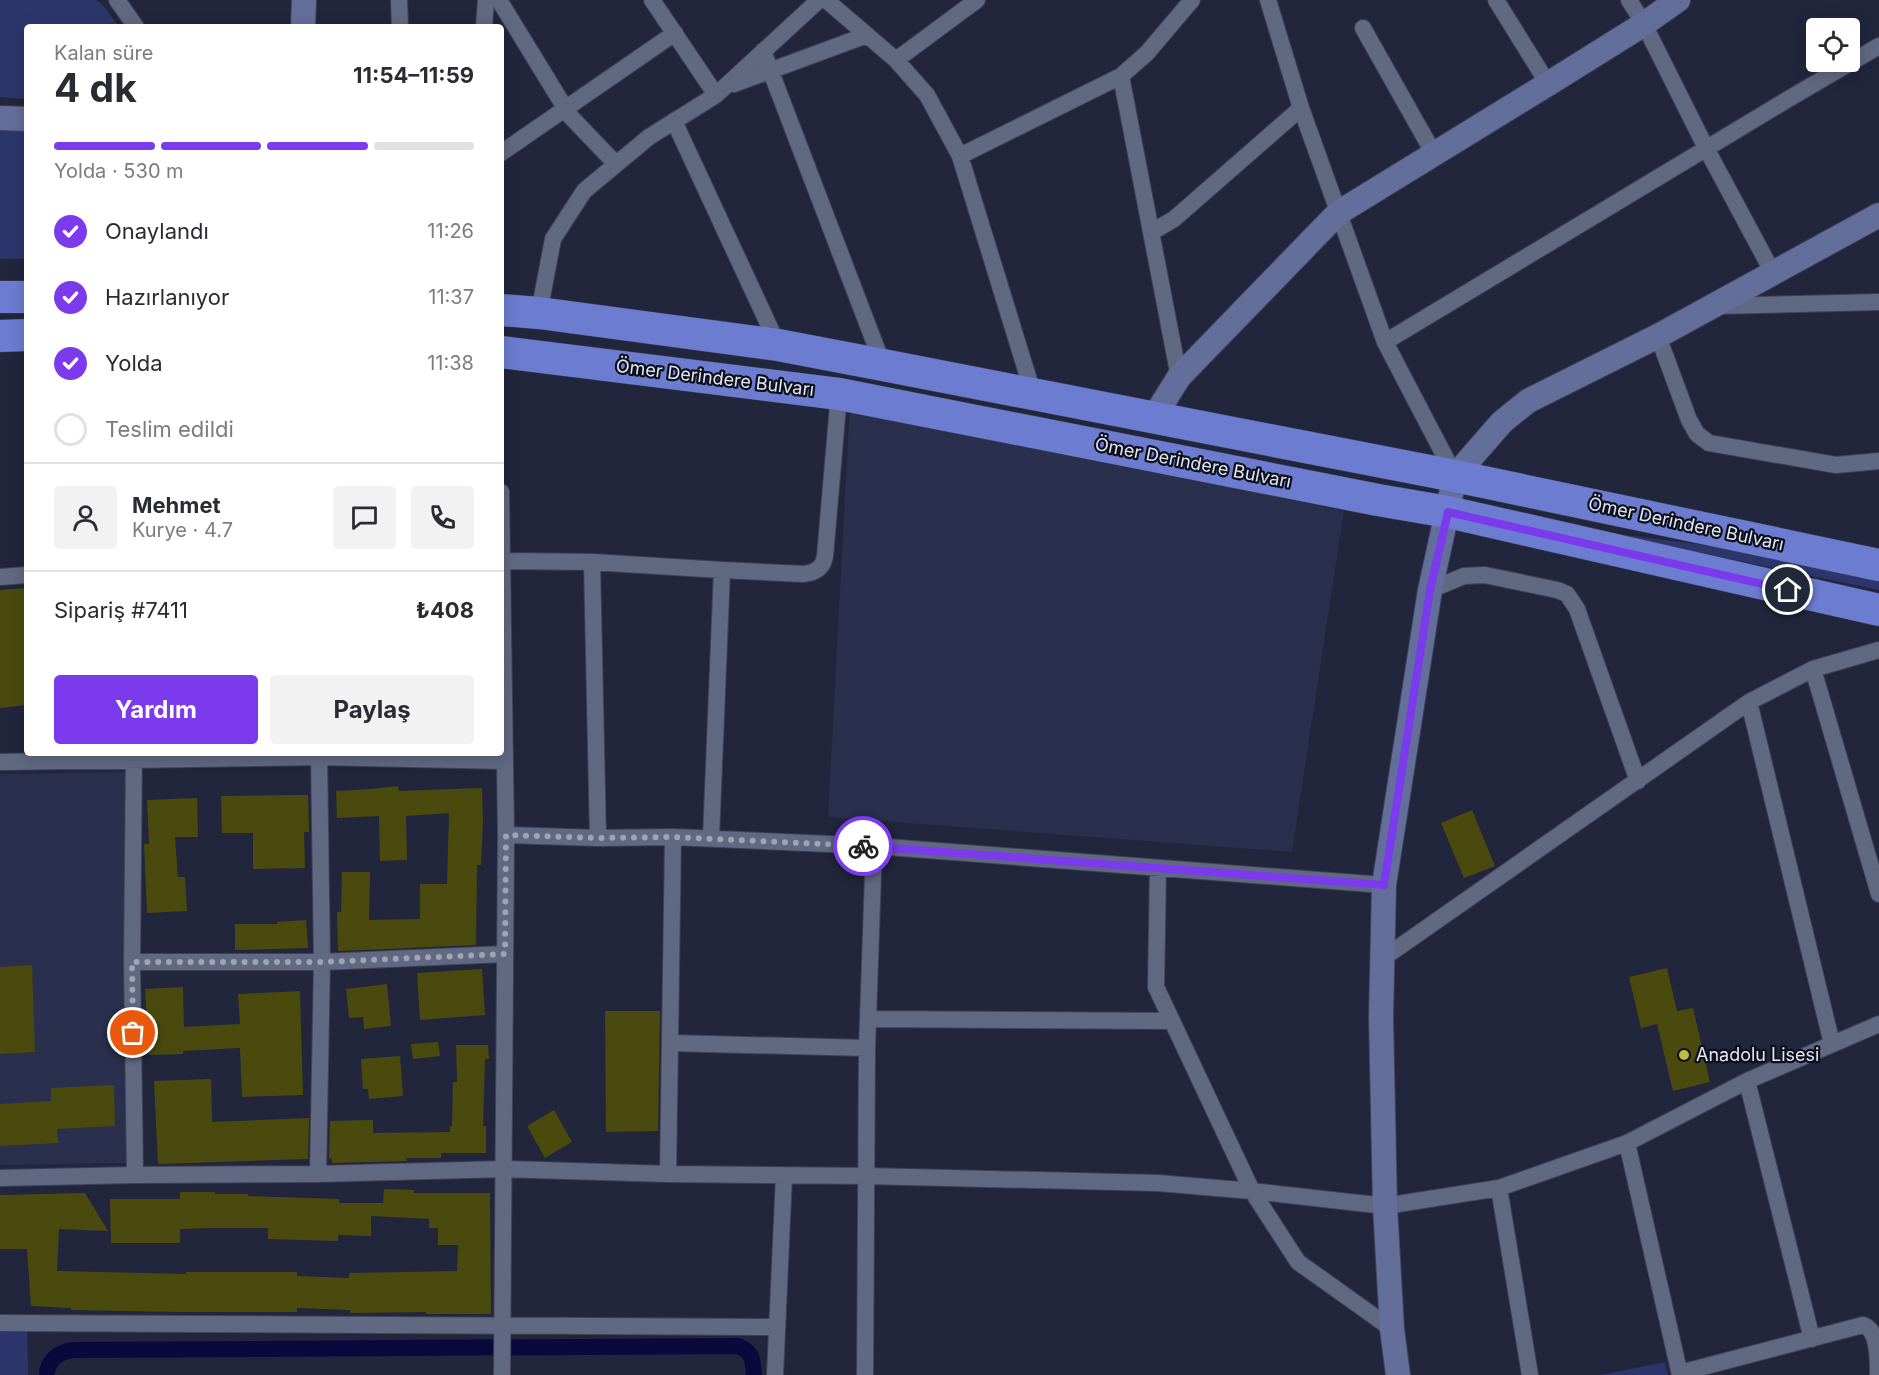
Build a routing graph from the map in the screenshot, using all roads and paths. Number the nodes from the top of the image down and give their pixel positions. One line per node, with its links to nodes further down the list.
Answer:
1 (117, 0): 15 (street)
2 (304, 0): 16 (street)
3 (399, 0): 17 (street)
4 (486, 0): 18 (street)
5 (499, 0): 30 (street)
6 (652, 0): 21 (street)
7 (819, 0): 24 (street)
8 (826, 0): 22 (street)
9 (977, 0): 25 (street)
10 (1192, 0): 27 (street)
11 (1268, 0): 31 (street)
12 (1496, 0): 28 (street)
13 (1629, 0): 19 (street)
14 (1678, 0): 19 (street)
15 (134, 24)
16 (303, 24)
17 (400, 24)
18 (484, 24)
19 (1644, 24): 28 (street); 35 (street)
20 (1363, 28): 37 (street)
21 (675, 33): 29 (street); 30 (street)
22 (867, 35): 25 (street); 26 (street)
23 (1879, 46): 35 (street)
24 (763, 51): 26 (street); 29 (street)
25 (896, 60): 38 (street)
26 (771, 70): 29 (street); 56 (street)
27 (1121, 76): 38 (street); 42 (street)
28 (1548, 84): 37 (street)
29 (720, 91): 34 (street)
30 (565, 107): 36 (street); 39 (street)
31 (1301, 108): 40 (street); 42 (street)
32 (0, 118): 33 (street)
33 (24, 119)
34 (674, 122): 39 (street); 54 (street)
35 (1706, 148): 43 (street); 53 (street)
36 (504, 151)
37 (1434, 154): 40 (street)
38 (960, 156): 59 (street)
39 (616, 164): 49 (street)
40 (1338, 213): 53 (street); 57 (street)
41 (1879, 215): 43 (street)
42 (1152, 232): 57 (street)
43 (1773, 273): 47 (street)
44 (0, 297): 45 (highway)
45 (24, 297)
46 (1879, 302): 47 (street)
47 (1713, 306): 52 (street)
48 (504, 310): 49 (highway, Ömer Derindere Bulvarı)
49 (539, 313): 54 (highway, Ömer Derindere Bulvarı)
50 (24, 335): 51 (highway)
51 (0, 336)
52 (1658, 336): 61 (street); 62 (street)
53 (1385, 342): 62 (street)
54 (778, 345): 56 (highway, Ömer Derindere Bulvarı)
55 (504, 352): 58 (highway, Ömer Derindere Bulvarı)
56 (883, 364): 59 (highway, Ömer Derindere Bulvarı)
57 (1179, 377): 60 (street)
58 (839, 393): 63 (highway, Ömer Derindere Bulvarı); 67 (street)
59 (1033, 393): 60 (highway, Ömer Derindere Bulvarı)
60 (1154, 417): 62 (highway, Ömer Derindere Bulvarı)
61 (1879, 461)
62 (1455, 476): 63 (street); 66 (highway, Ömer Derindere Bulvarı)
63 (1448, 512): 70 (street); 71 (highway, Ömer Derindere Bulvarı)
64 (504, 561): 65 (street)
65 (592, 562): 67 (street); 84 (street)
66 (1879, 565)
67 (722, 570): 85 (street)
68 (24, 575): 69 (street)
69 (0, 577)
70 (1430, 590): 81 (street); 88 (street)
71 (1879, 610)
72 (1879, 650): 73 (street)
73 (1813, 669): 75 (street); 89 (street)
74 (504, 694): 79 (street)
75 (1749, 702): 81 (street); 98 (street)
76 (134, 756): 80 (street); 92 (street)
77 (319, 756): 93 (street)
78 (350, 756): 79 (street)
79 (505, 761): 82 (street)
80 (0, 762)
81 (1638, 781): 91 (street)
82 (506, 835): 84 (street); 90 (street)
83 (673, 837): 84 (street); 85 (street); 97 (street)
84 (598, 838)
85 (711, 838): 86 (street)
86 (874, 846): 87 (street); 94 (street)
87 (1158, 868): 88 (street); 95 (street)
88 (1384, 885): 91 (street)
89 (1879, 894)
90 (505, 954): 93 (street); 102 (street)
91 (1382, 959): 111 (street)
92 (132, 962): 93 (street); 103 (street)
93 (322, 962): 104 (street)
94 (868, 1019): 95 (street); 99 (street)
95 (1171, 1021): 110 (street)
96 (1879, 1024): 98 (street)
97 (670, 1043): 99 (street); 105 (street)
98 (1832, 1044): 100 (street)
99 (867, 1048): 107 (street)
100 (1747, 1081): 101 (street); 116 (street)
101 (1627, 1143): 109 (street); 117 (street)
102 (504, 1169): 104 (street); 105 (street); 113 (street)
103 (135, 1174): 104 (street); 108 (street)
104 (318, 1174)
105 (668, 1174): 106 (street)
106 (784, 1176): 107 (street); 114 (street)
107 (867, 1176): 110 (street); 120 (street)
108 (0, 1178)
109 (1499, 1188): 111 (street); 122 (street)
110 (1252, 1191): 111 (street); 115 (street)
111 (1385, 1206): 115 (street)
112 (0, 1323): 113 (street)
113 (502, 1326): 114 (street); 118 (street)
114 (776, 1327): 119 (street)
115 (1392, 1329): 121 (street)
116 (1812, 1339): 117 (street); 123 (street)
117 (1680, 1374)
118 (502, 1375)
119 (775, 1375)
120 (865, 1375)
121 (1398, 1375)
122 (1530, 1375)
123 (1878, 1375)

